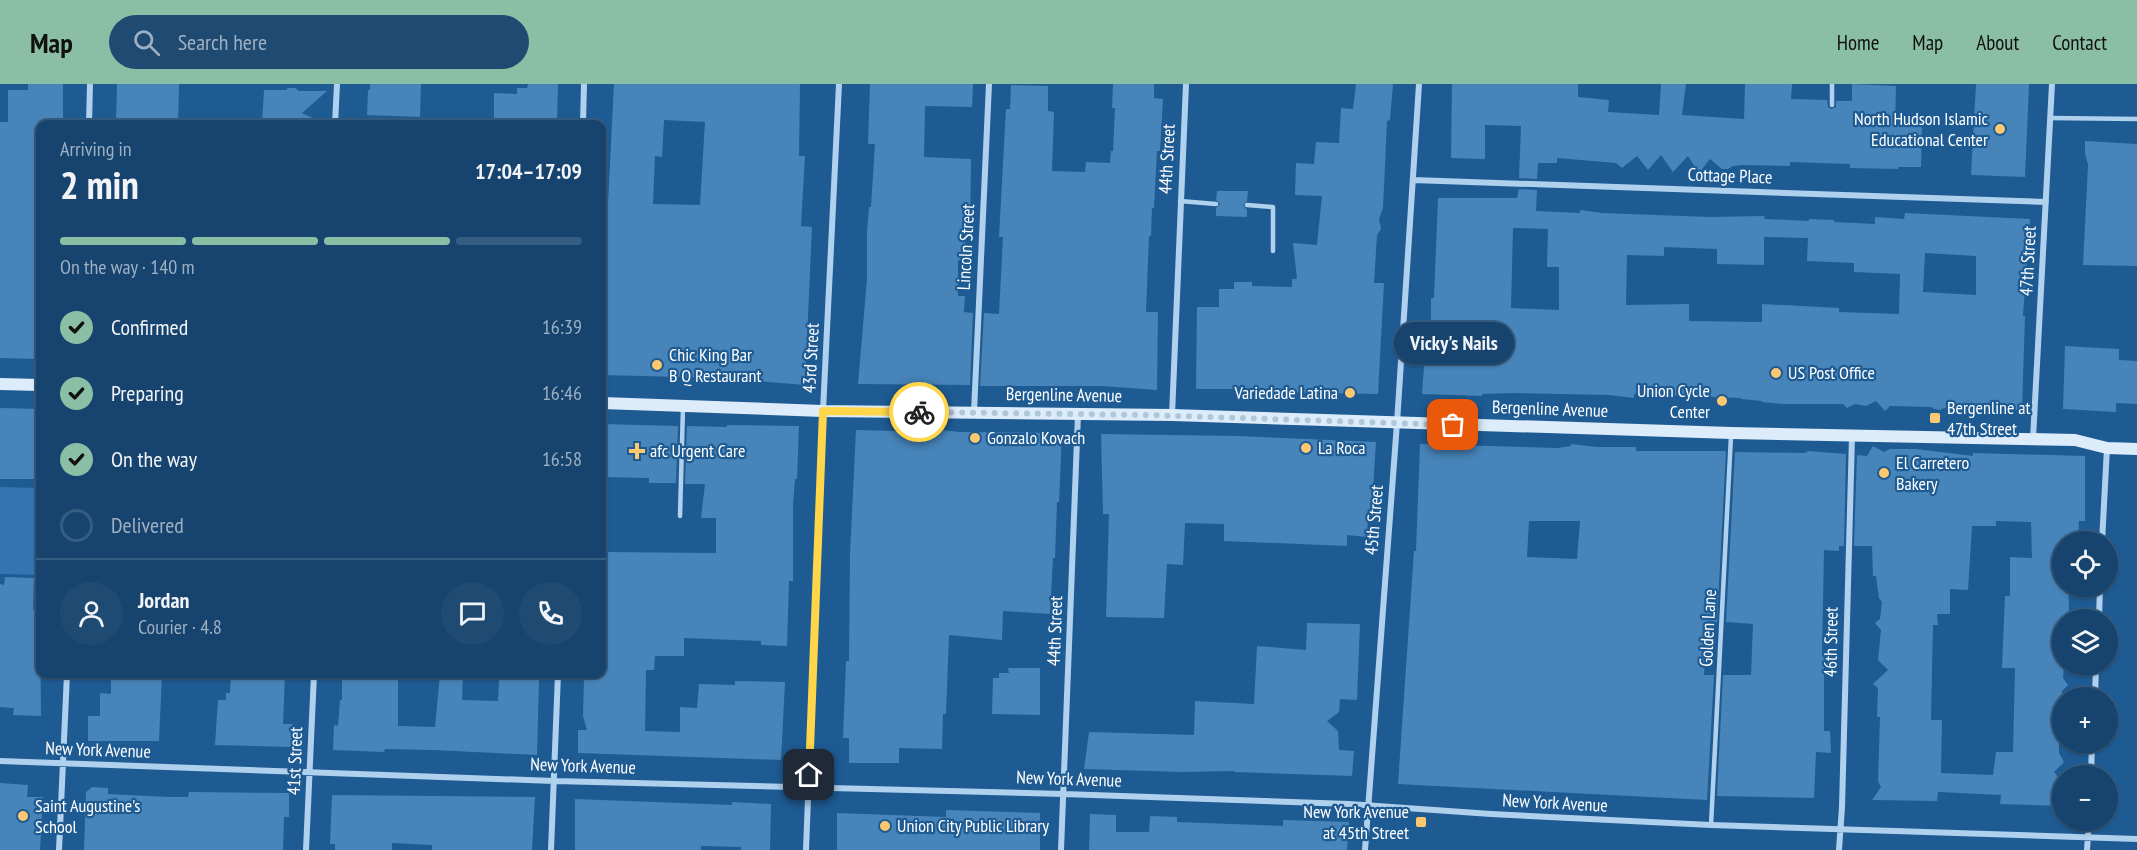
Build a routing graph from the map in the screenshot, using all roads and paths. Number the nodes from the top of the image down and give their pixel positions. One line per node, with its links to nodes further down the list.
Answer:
1 (90, 84): 13 (street)
2 (337, 84): 14 (street)
3 (584, 84): 15 (street)
4 (839, 84): 26 (street, 43rd Street)
5 (989, 84): 27 (street, Lincoln Street)
6 (1186, 84): 17 (street, 44th Street)
7 (1419, 84): 16 (street, 45th Street)
8 (1832, 84): 10 (lane)
9 (2052, 84): 11 (street, 47th Street)
10 (1832, 105)
11 (2050, 118): 12 (lane); 18 (street, 47th Street)
12 (2137, 118)
13 (89, 120)
14 (335, 120)
15 (583, 120)
16 (1413, 180): 18 (street, Cottage Place); 30 (street, 45th Street)
17 (1180, 201): 19 (lane); 29 (street, 44th Street)
18 (2046, 202): 33 (street, 47th Street)
19 (1216, 204)
20 (1247, 205): 21 (lane)
21 (1273, 251)
22 (0, 384): 23 (street)
23 (36, 385)
24 (606, 403): 25 (street, Bergenline Avenue)
25 (683, 406): 26 (street, Bergenline Avenue); 36 (lane)
26 (823, 411): 27 (street, Bergenline Avenue); 45 (street, 43rd Street)
27 (974, 412): 28 (street, Bergenline Avenue)
28 (1078, 413): 29 (street, Bergenline Avenue); 46 (street, 44th Street)
29 (1172, 415): 30 (street, Bergenline Avenue)
30 (1397, 423): 31 (street, Bergenline Avenue); 47 (street, 45th Street)
31 (1731, 433): 32 (street, Bergenline Avenue); 48 (lane, Golden Lane)
32 (1852, 435): 33 (street, Bergenline Avenue); 49 (street, 46th Street)
33 (2033, 439): 34 (street, Bergenline Avenue)
34 (2107, 448): 35 (street, Bergenline Avenue); 37 (street)
35 (2137, 449)
36 (681, 516)
37 (2103, 531)
38 (67, 678): 42 (street)
39 (314, 678): 43 (street, 41st Street)
40 (558, 678): 44 (street)
41 (0, 761): 42 (street, New York Avenue)
42 (63, 764): 43 (street, New York Avenue); 53 (street)
43 (310, 772): 44 (street, New York Avenue); 54 (street, 41st Street)
44 (554, 781): 45 (street, New York Avenue); 55 (street)
45 (809, 787): 46 (street, New York Avenue); 56 (street, 43rd Street)
46 (1064, 794): 47 (street, New York Avenue); 57 (street, 44th Street)
47 (1368, 805): 48 (street, New York Avenue); 58 (street, 45th Street)
48 (1711, 825): 49 (street, New York Avenue)
49 (1840, 829): 51 (street, New York Avenue); 59 (street, 46th Street)
50 (2088, 831): 51 (street)
51 (2088, 837): 52 (street, New York Avenue); 60 (street)
52 (2137, 839)
53 (59, 850)
54 (306, 850)
55 (551, 850)
56 (806, 850)
57 (1061, 850)
58 (1365, 850)
59 (1839, 850)
60 (2087, 850)

